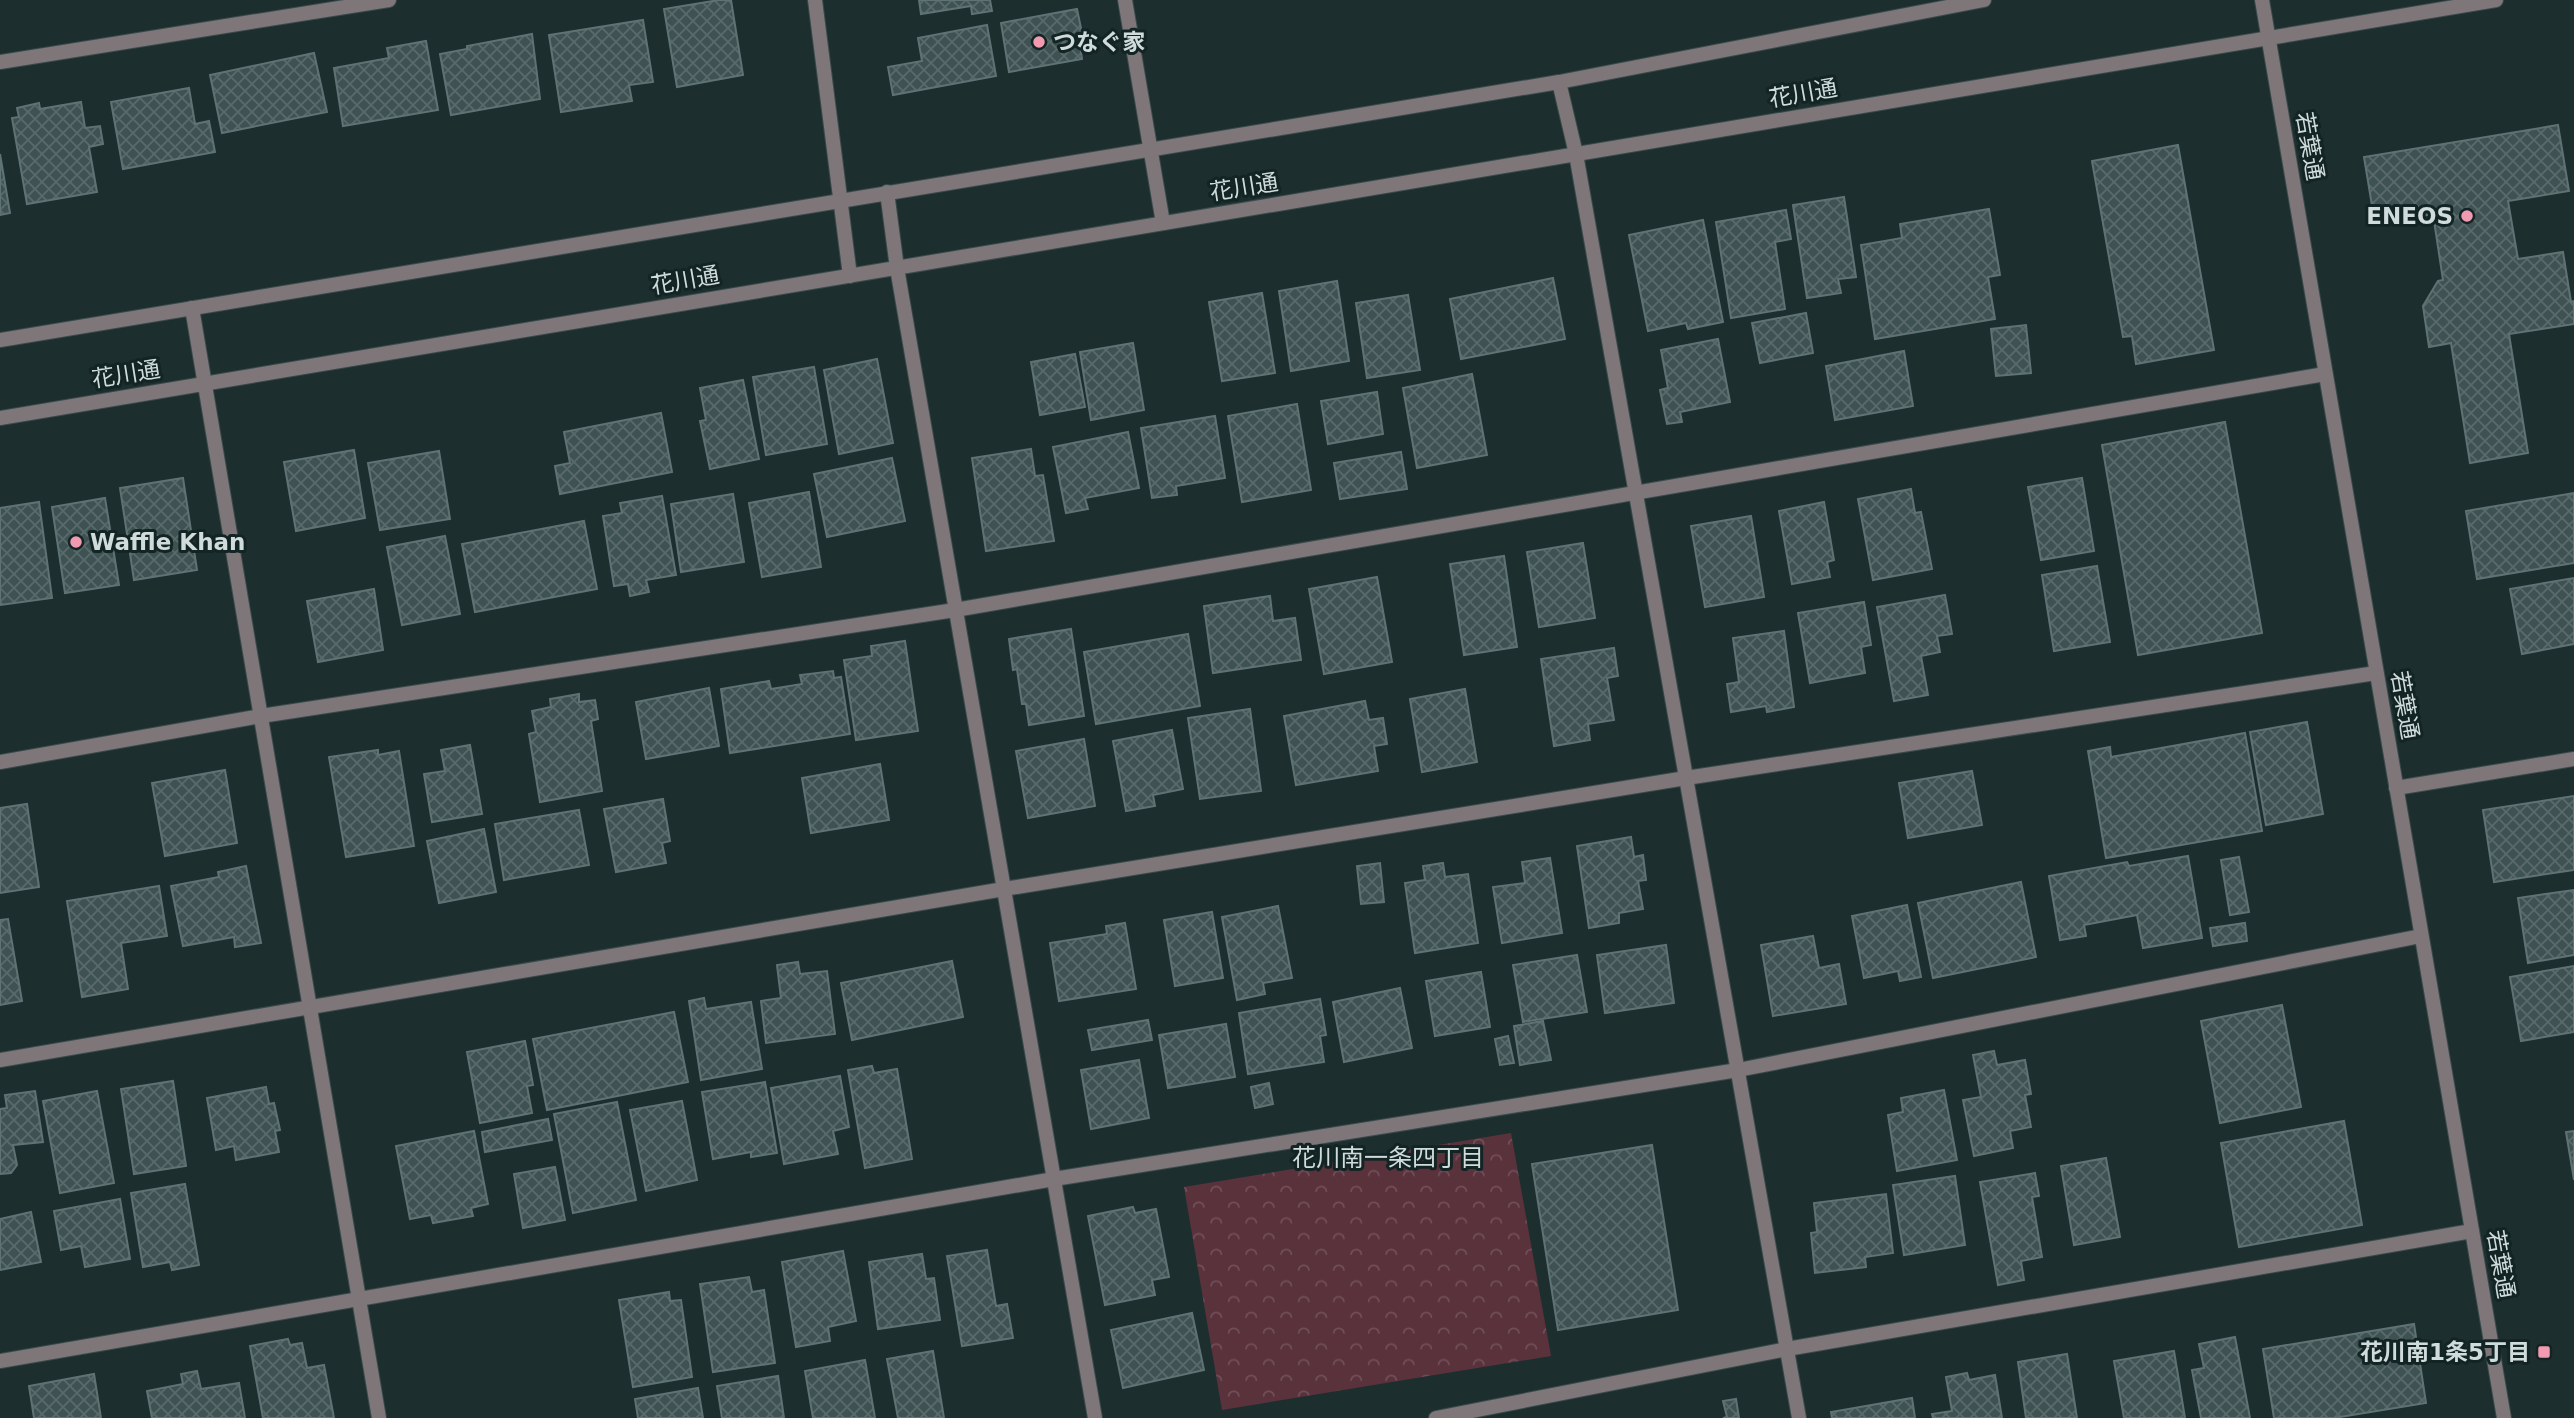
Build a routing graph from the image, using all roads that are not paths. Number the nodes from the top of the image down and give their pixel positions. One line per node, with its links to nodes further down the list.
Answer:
1 (389, 0): 9 (street)
2 (816, 0): 14 (street)
3 (1125, 0): 11 (street)
4 (1984, 0): 7 (street)
5 (2262, 0): 8 (street, 若葉通)
6 (2496, 0): 8 (street, 花川通)
7 (1933, 5): 10 (street)
8 (2269, 38): 12 (street, 花川通); 20 (street, 若葉通)
9 (0, 62)
10 (1559, 82): 11 (street); 12 (street)
11 (1152, 149): 13 (street); 15 (street)
12 (1576, 154): 15 (street, 花川通); 23 (street)
13 (887, 192): 14 (street); 16 (street)
14 (841, 201): 17 (street); 18 (street)
15 (1163, 223): 16 (street, 花川通)
16 (897, 268): 17 (street, 花川通); 24 (street)
17 (850, 276): 21 (street, 花川通)
18 (192, 309): 19 (street); 21 (street)
19 (0, 340)
20 (2325, 373): 23 (street); 25 (street, 若葉通)
21 (205, 384): 22 (street, 花川通); 26 (street)
22 (0, 418)
23 (1636, 493): 24 (street); 29 (street)
24 (955, 610): 26 (street); 31 (street)
25 (2376, 673): 29 (street); 30 (street, 若葉通)
26 (261, 716): 28 (street); 33 (street)
27 (2574, 759): 30 (street)
28 (0, 762)
29 (1686, 778): 31 (street); 35 (street)
30 (2396, 788): 32 (street, 若葉通)
31 (1004, 889): 33 (street); 36 (street)
32 (2421, 936): 35 (street); 37 (street, 若葉通)
33 (310, 1007): 34 (street); 38 (street)
34 (0, 1060)
35 (1738, 1070): 36 (street); 39 (street)
36 (1054, 1179): 38 (street); 42 (street)
37 (2472, 1231): 39 (street); 45 (street, 若葉通)
38 (359, 1300): 40 (street); 41 (street)
39 (1787, 1349): 43 (street); 44 (street)
40 (0, 1360)
41 (379, 1418)
42 (1095, 1418)
43 (1436, 1418)
44 (1799, 1418)
45 (2504, 1418)

